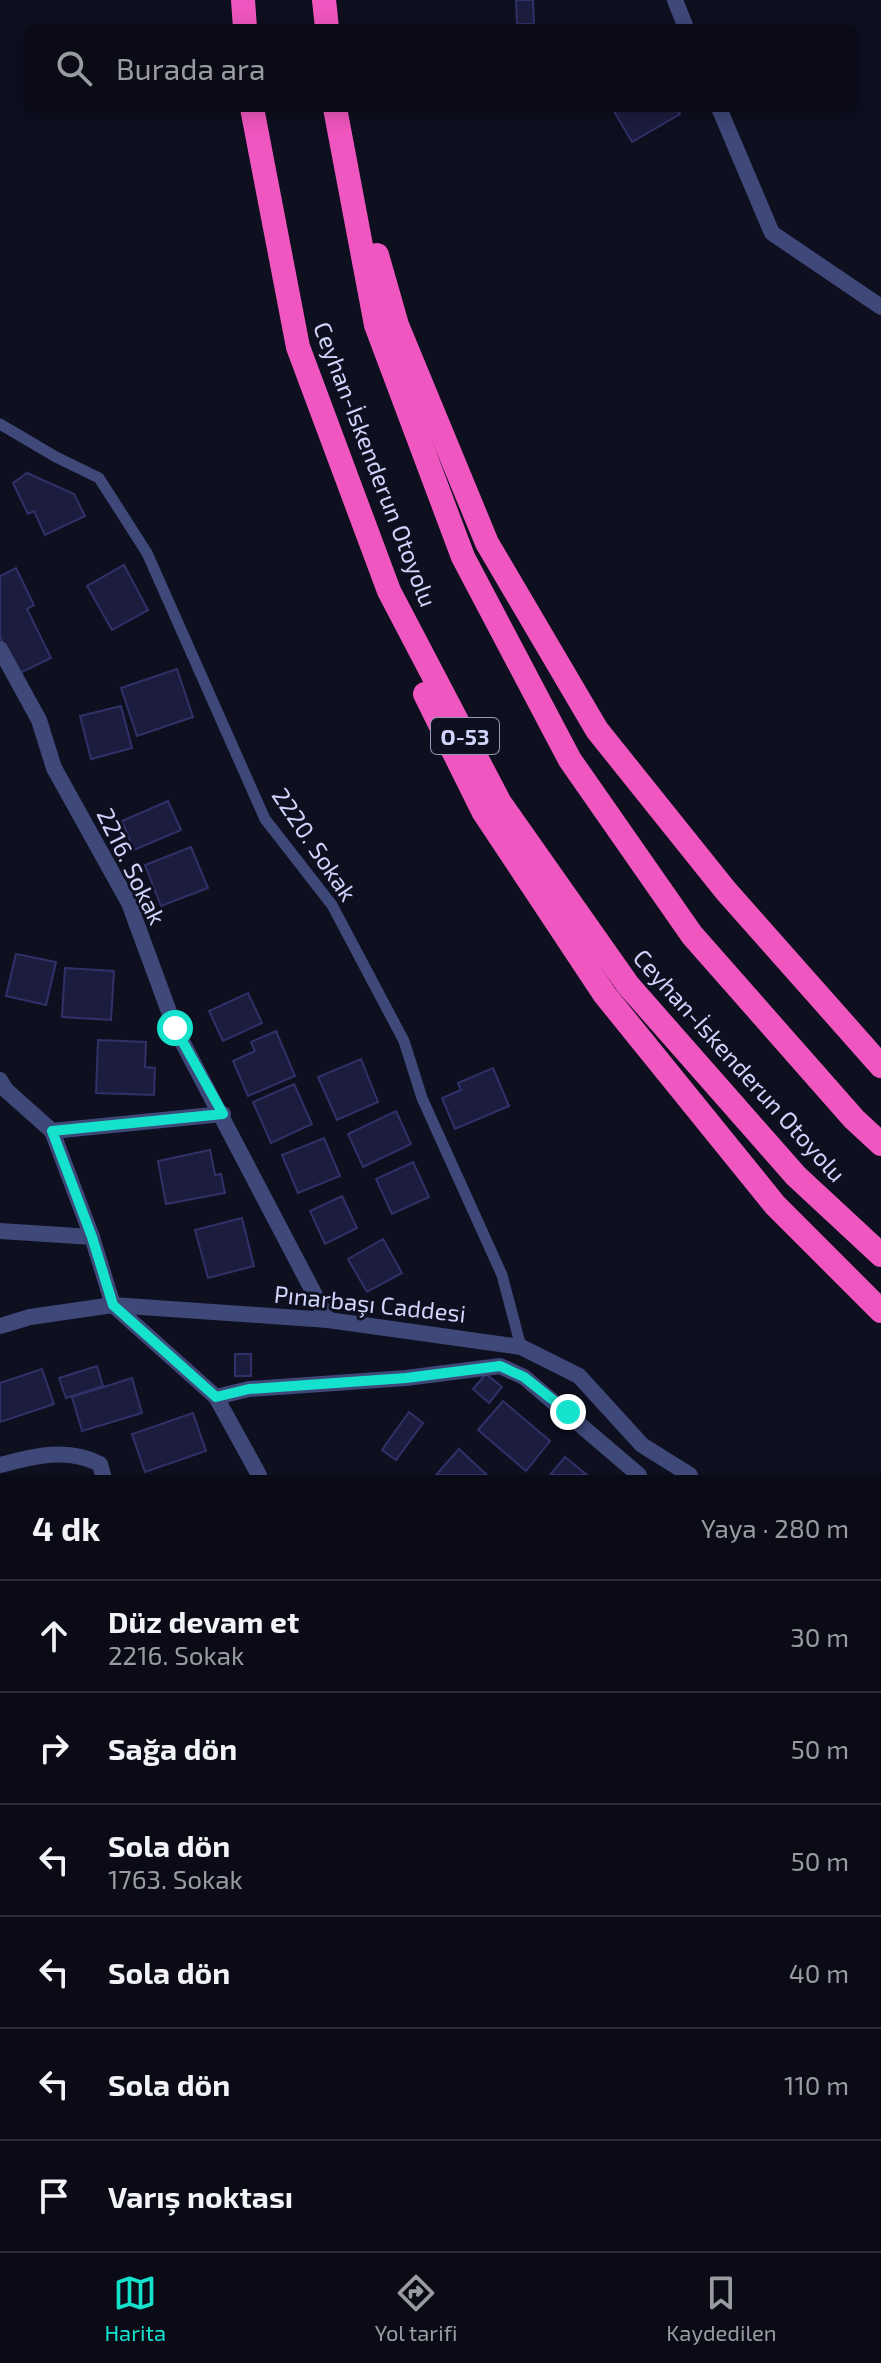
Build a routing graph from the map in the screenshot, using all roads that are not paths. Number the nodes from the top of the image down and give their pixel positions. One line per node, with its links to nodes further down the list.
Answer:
1 (243, 0): 4 (highway)
2 (324, 0): 5 (highway)
3 (675, 0): 6 (street)
4 (245, 24)
5 (327, 24)
6 (684, 24)
7 (253, 112): 12 (highway, Ceyhan-İskenderun Otoyolu / O-53)
8 (337, 112): 15 (highway)
9 (337, 112): 19 (highway, Ceyhan-İskenderun Otoyolu)
10 (721, 112): 11 (street)
11 (881, 307)
12 (298, 347): 22 (highway, Ceyhan-İskenderun Otoyolu / O-53); 24 (highway)
13 (0, 424): 27 (lane, 2220. Sokak)
14 (0, 649): 17 (street, 2216. Sokak)
15 (881, 1066)
16 (2, 1087): 18 (street)
17 (223, 1114): 18 (street); 25 (street, 2216. Sokak)
18 (52, 1131): 21 (street)
19 (881, 1144)
20 (0, 1231): 21 (street)
21 (92, 1237): 23 (street)
22 (881, 1255)
23 (113, 1305): 25 (street, Pınarbaşı Caddesi); 26 (street, Pınarbaşı Caddesi); 28 (street)
24 (881, 1311)
25 (328, 1320): 27 (street, Pınarbaşı Caddesi)
26 (0, 1326)
27 (521, 1347): 33 (street, Pınarbaşı Caddesi)
28 (216, 1397): 31 (street); 32 (street)
29 (0, 1465): 30 (street)
30 (103, 1475)
31 (259, 1475)
32 (639, 1475)
33 (690, 1475)

